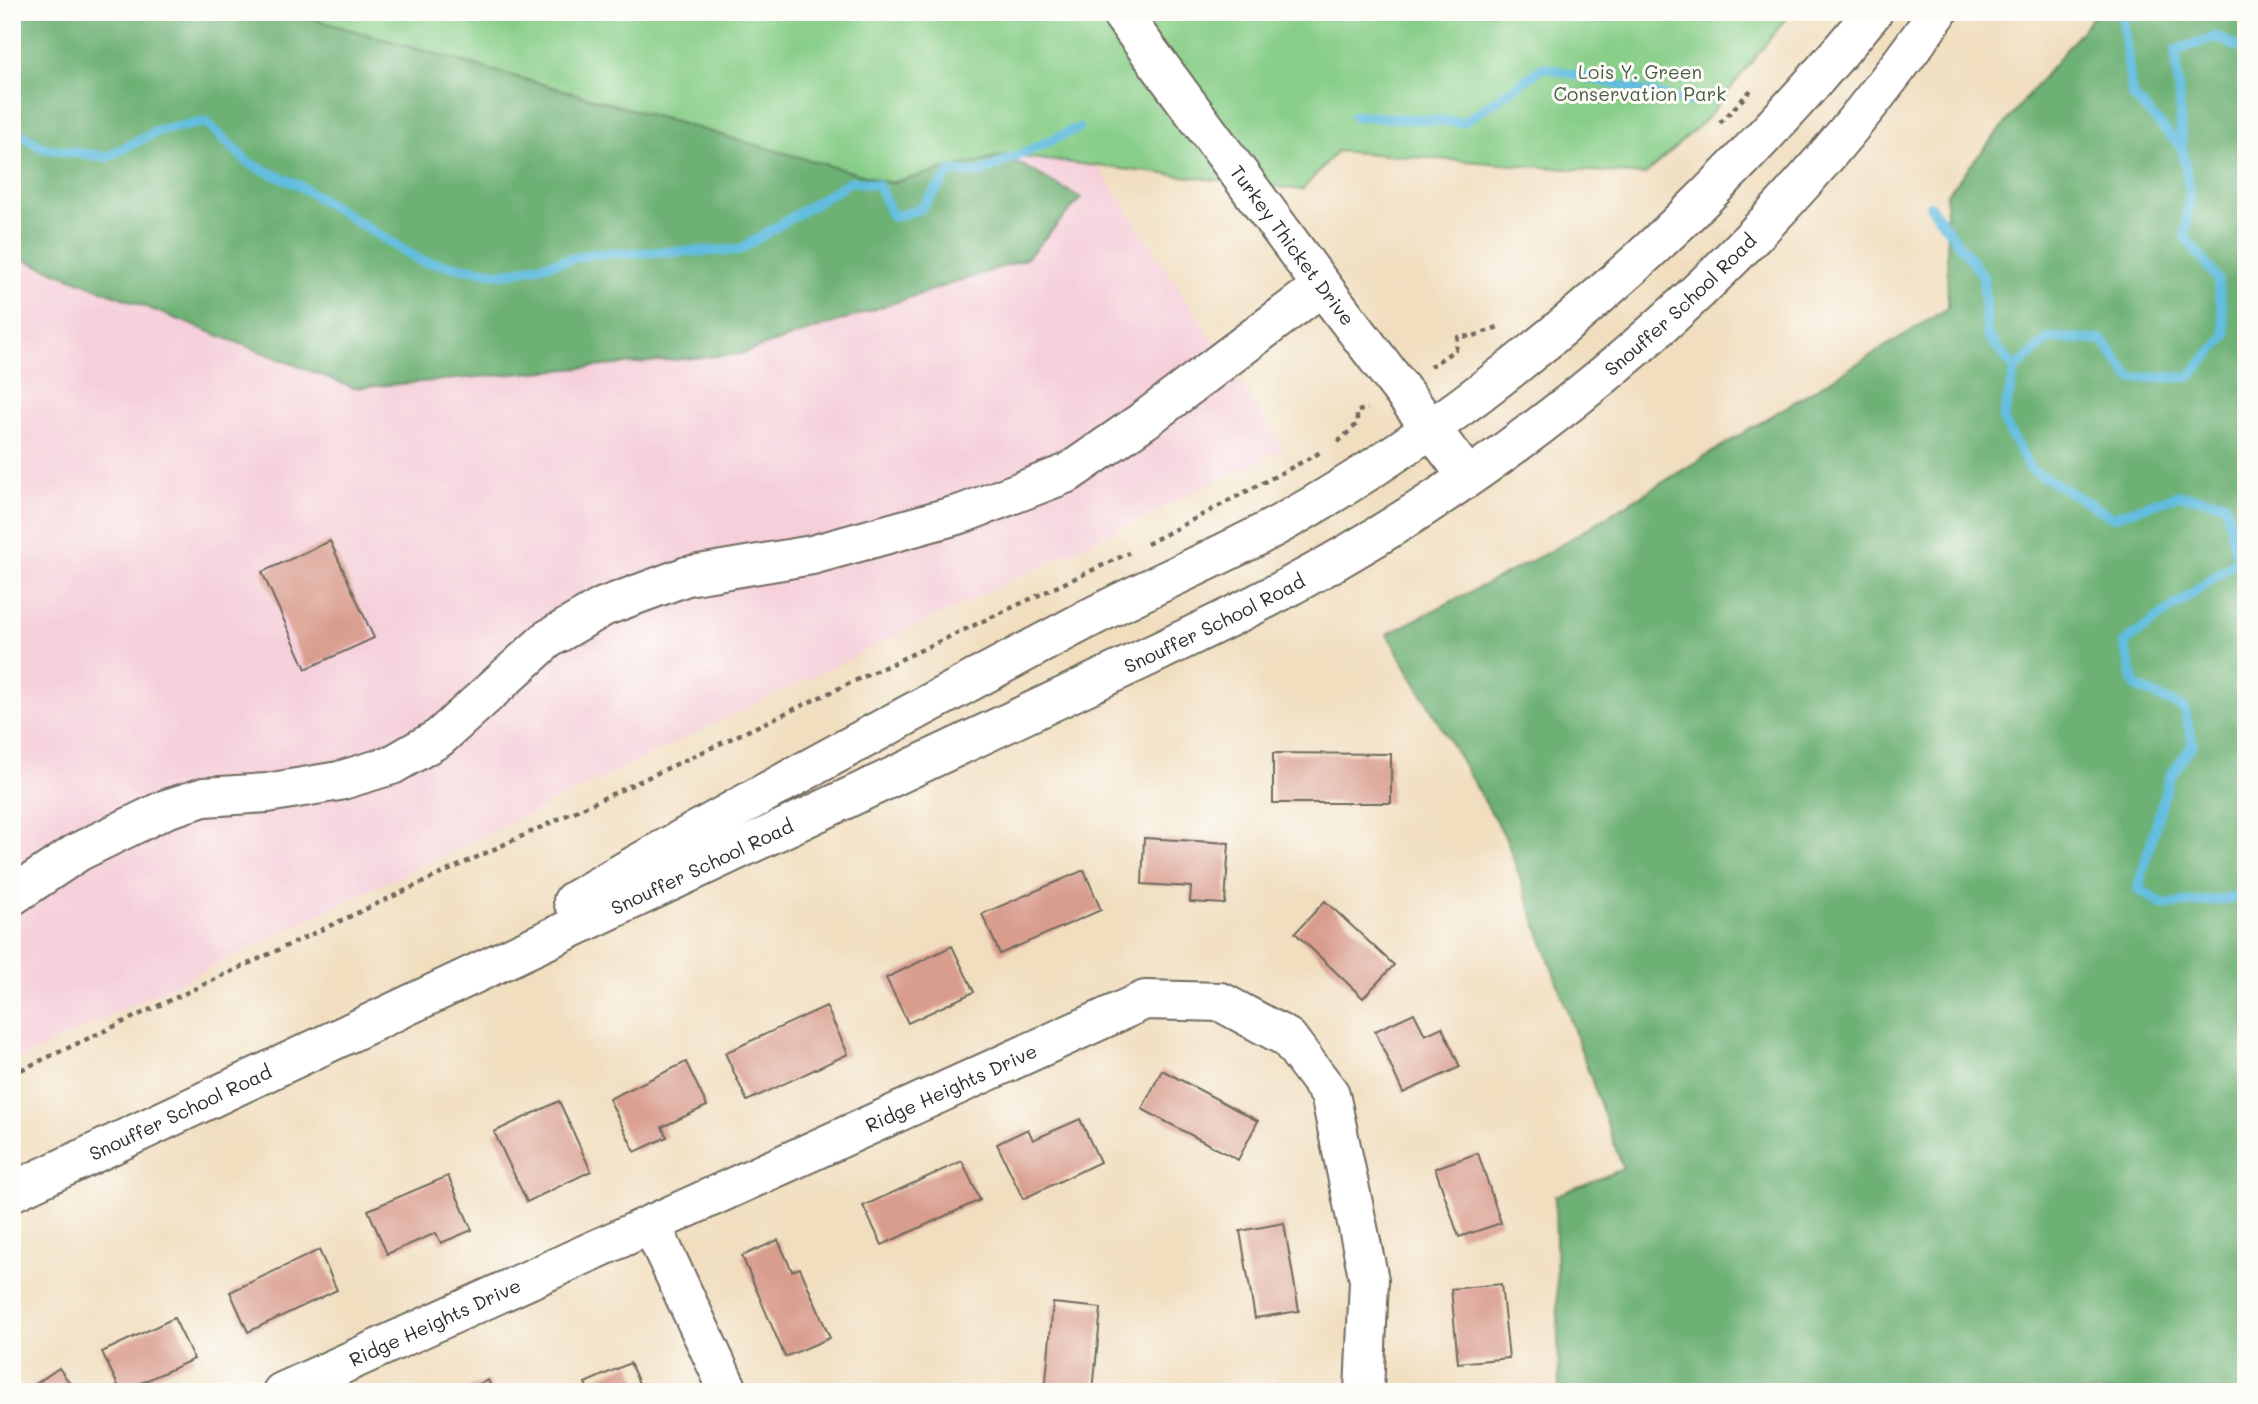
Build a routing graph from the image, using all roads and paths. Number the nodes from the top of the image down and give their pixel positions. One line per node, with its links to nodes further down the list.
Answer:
1 (1120, 12): 6 (main road, Turkey Thicket Drive)
2 (1872, 12): 10 (main road, Snouffer School Road)
3 (1938, 12): 13 (main road, Snouffer School Road)
4 (1755, 86): 5 (path)
5 (1717, 126)
6 (1322, 286): 10 (main road, Turkey Thicket Drive); 14 (main road)
7 (1504, 324): 8 (path)
8 (1456, 349)
9 (1369, 409): 11 (path)
10 (1431, 429): 13 (main road, Turkey Thicket Drive); 15 (main road, Snouffer School Road)
11 (1336, 443)
12 (1326, 450): 16 (path)
13 (1468, 477): 15 (main road, Snouffer School Road)
14 (12, 896)
15 (347, 1032): 17 (main road, Snouffer School Road)
16 (12, 1074)
17 (12, 1192)
18 (651, 1224): 19 (main road, Ridge Heights Drive); 20 (main road); 21 (main road, Ridge Heights Drive)
19 (282, 1392)
20 (729, 1392)
21 (1364, 1392)

